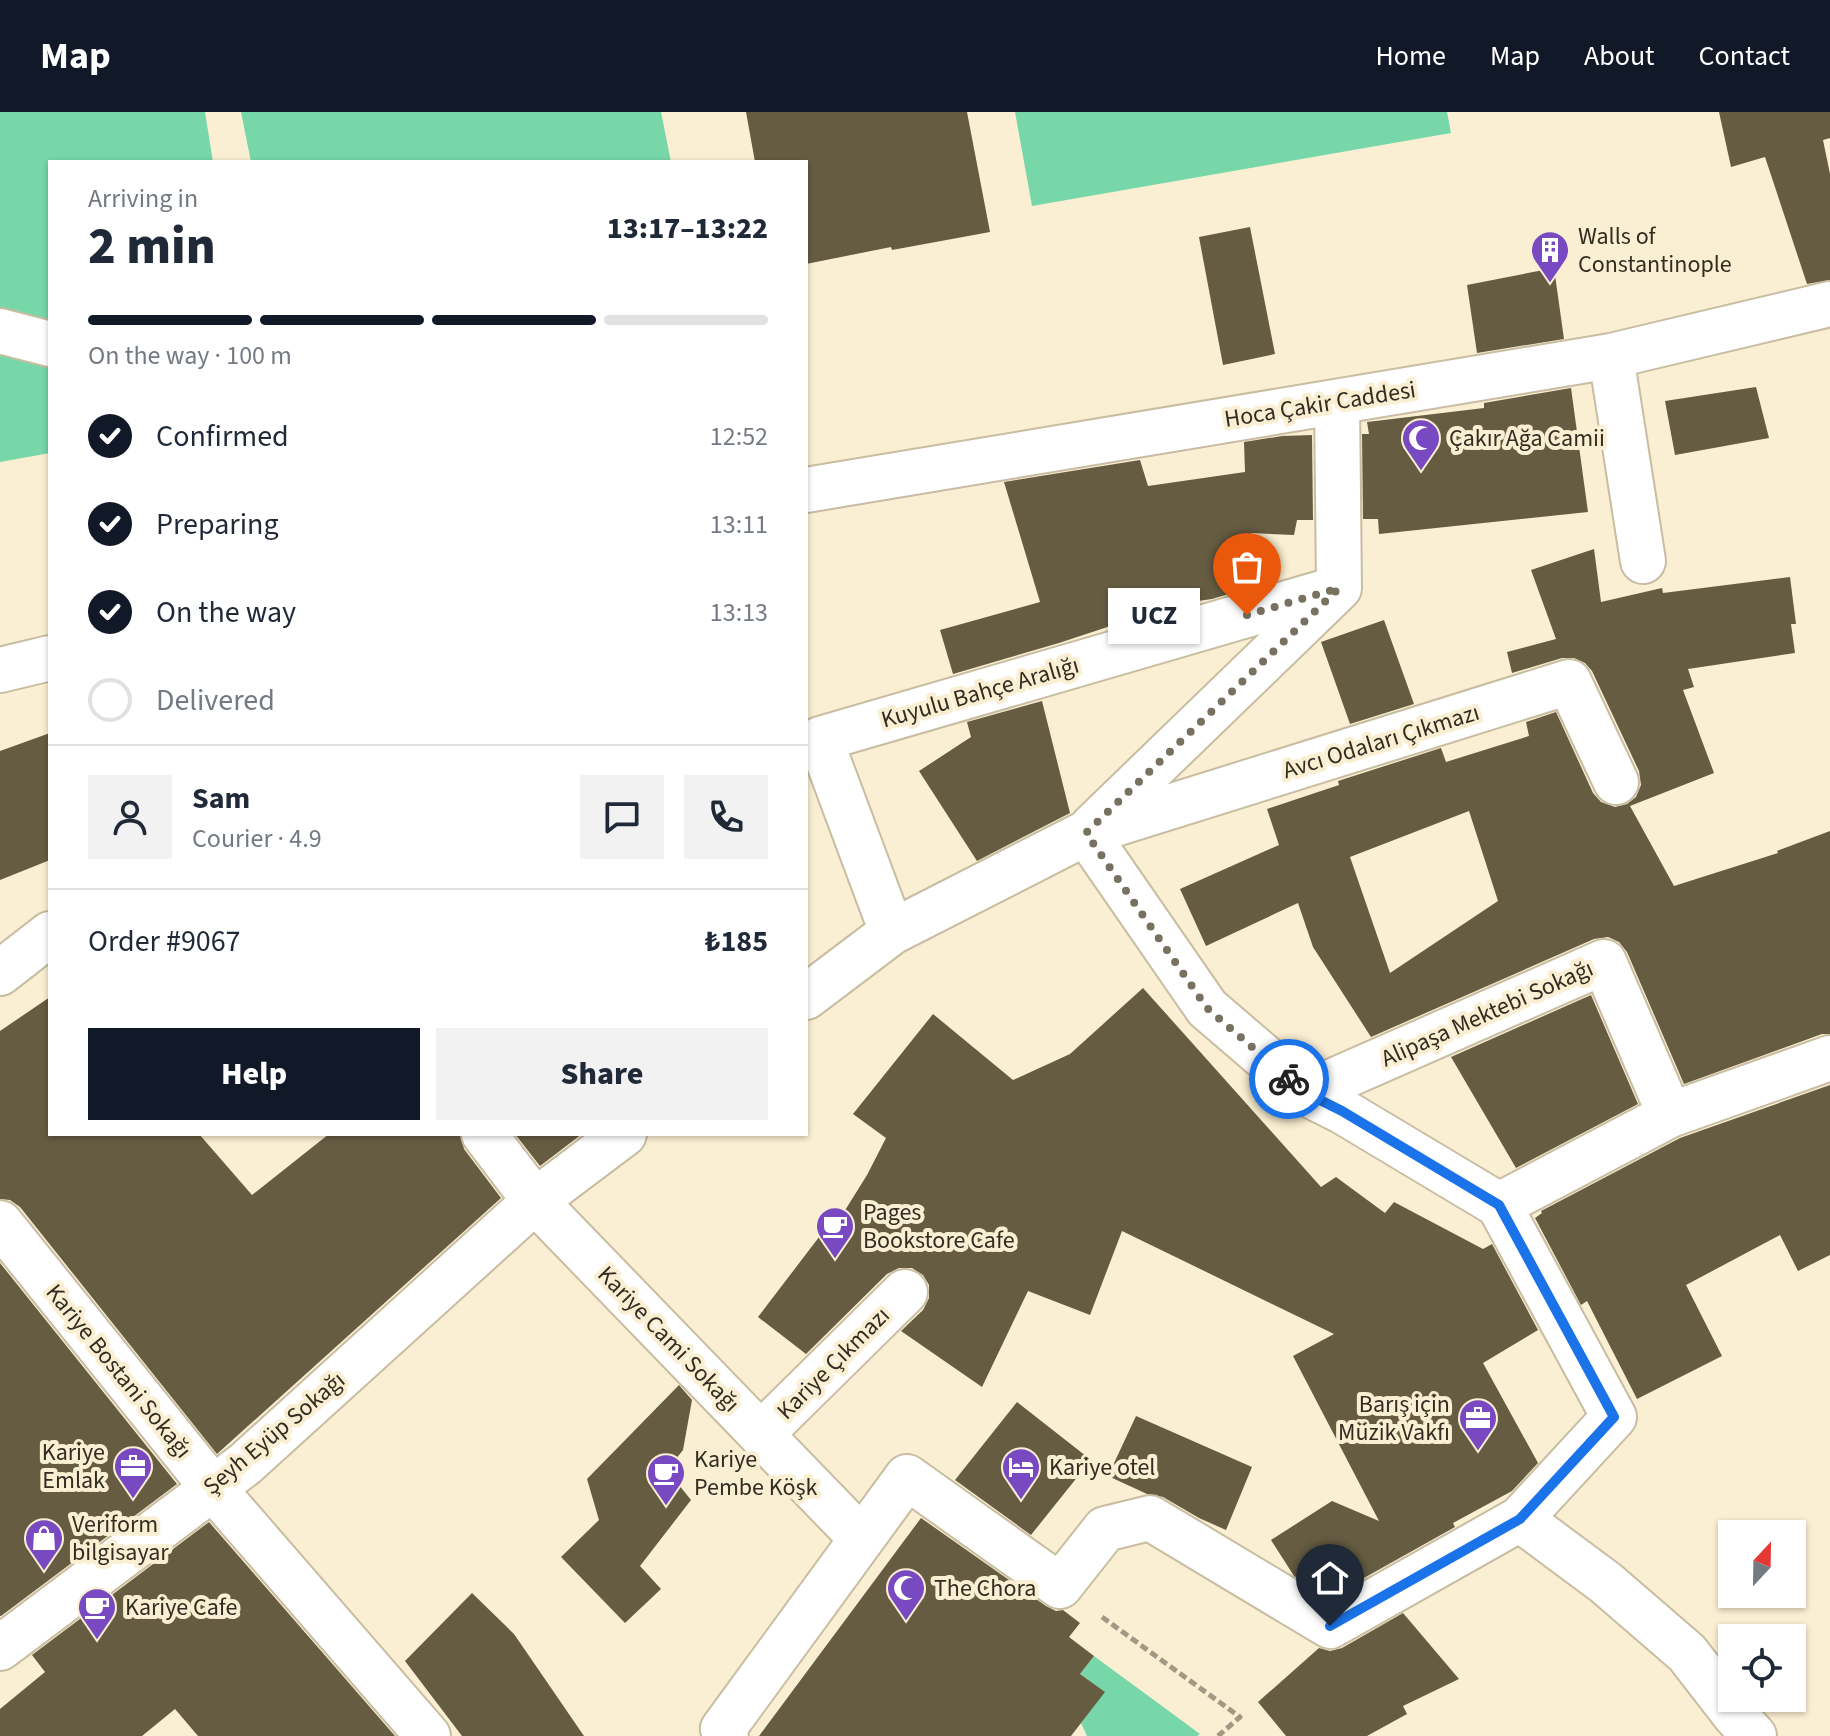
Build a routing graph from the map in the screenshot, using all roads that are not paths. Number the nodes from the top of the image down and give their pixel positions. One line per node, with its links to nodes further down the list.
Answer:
1 (1830, 304): 4 (street, Hoca Çakir Caddesi)
2 (0, 331): 3 (street)
3 (48, 343)
4 (1611, 356): 5 (street, Hoca Çakir Caddesi); 7 (street)
5 (1337, 402): 6 (street, Hoca Çakir Caddesi); 8 (street)
6 (808, 490)
7 (1643, 561)
8 (1339, 588): 12 (street); 13 (street, Kuyulu Bahçe Aralığı)
9 (48, 658): 10 (street)
10 (0, 670)
11 (1616, 782): 12 (street, Avcı Odaları Çıkmazı)
12 (1086, 833): 13 (street); 18 (street)
13 (892, 932): 16 (street)
14 (48, 936): 15 (street)
15 (0, 973)
16 (808, 995)
17 (1830, 1058): 19 (street)
18 (1306, 1093): 19 (street, Alipaşa Mektebi Sokağı); 23 (street)
19 (1670, 1115): 23 (street)
20 (486, 1136): 22 (street, Kariye Cami Sokağı)
21 (621, 1136): 22 (street, Şeyh Eyüp Sokağı)
22 (535, 1201): 26 (street, Kariye Cami Sokağı); 27 (street, Şeyh Eyüp Sokağı)
23 (1499, 1205): 28 (street)
24 (0, 1223): 27 (street, Kariye Bostani Sokağı)
25 (905, 1292): 26 (street, Kariye Çıkmazı)
26 (762, 1433): 29 (street, Kariye Cami Sokağı)
27 (212, 1487): 30 (street, Şeyh Eyüp Sokağı); 31 (street, Kariye Bostani Sokağı)
28 (1520, 1519): 29 (street); 33 (street)
29 (861, 1538): 32 (street)
30 (0, 1648)
31 (428, 1736)
32 (726, 1736)
33 (1754, 1736)

